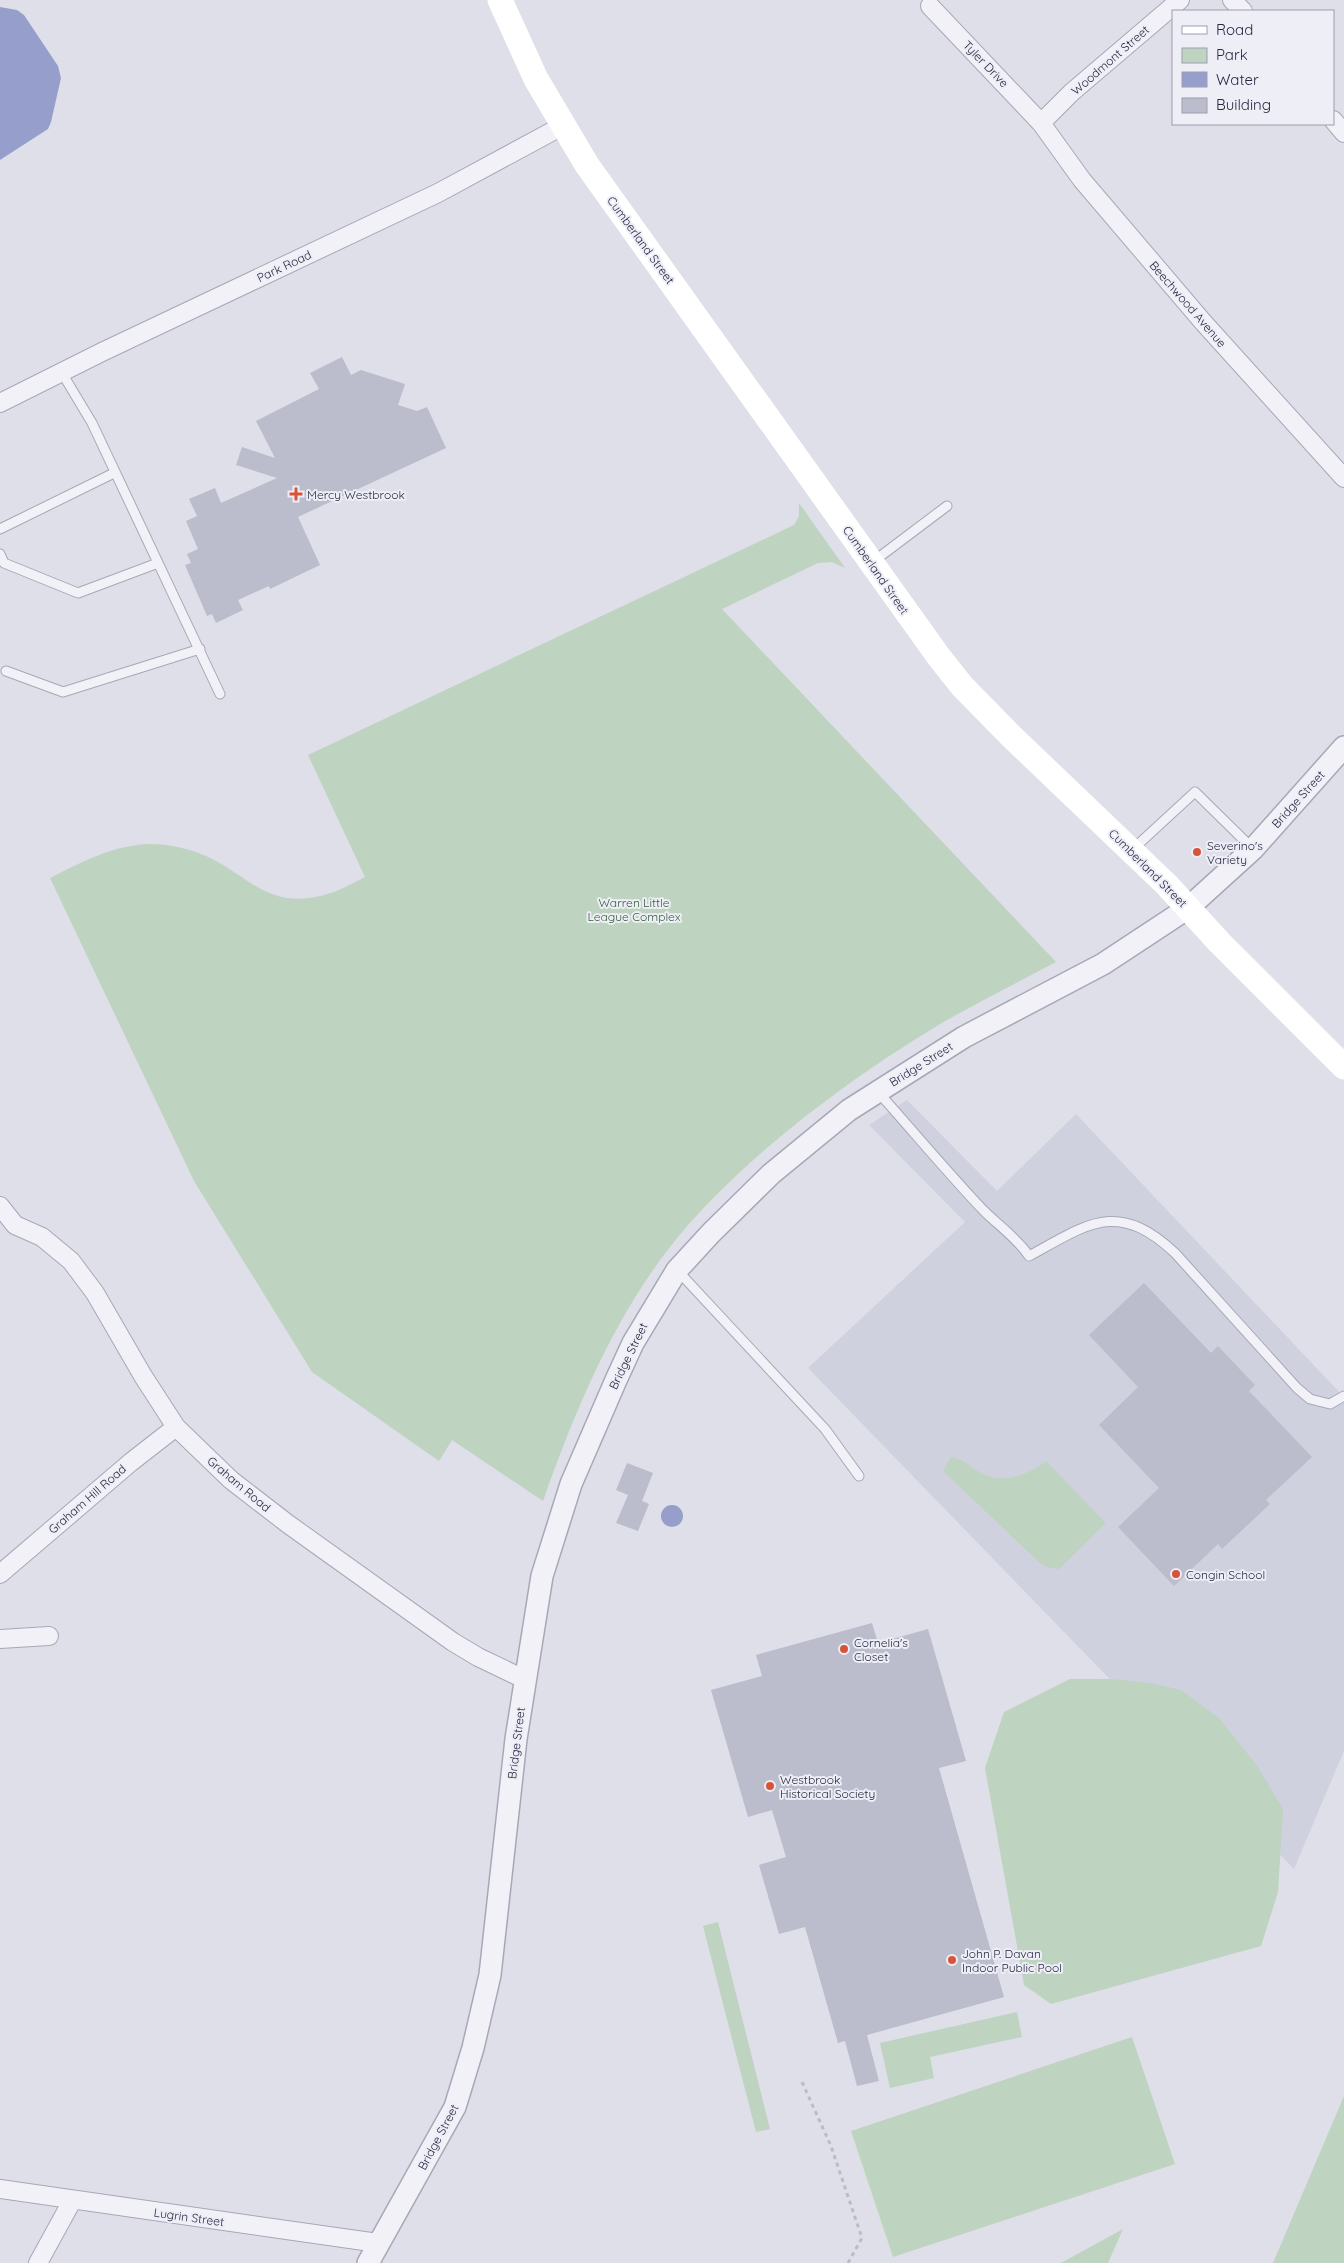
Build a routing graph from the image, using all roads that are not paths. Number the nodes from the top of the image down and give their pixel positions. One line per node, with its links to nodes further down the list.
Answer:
1 (500, 0): 8 (main road, Cumberland Street)
2 (1180, 0): 7 (street, Woodmont Street)
3 (1232, 0): 5 (street)
4 (930, 6): 7 (street, Tyler Drive)
5 (1241, 10)
6 (1334, 121): 9 (street)
7 (1041, 122): 13 (street, Beechwood Avenue)
8 (564, 125): 10 (street, Park Road); 17 (main road, Cumberland Street)
9 (1344, 133)
10 (62, 374): 11 (street, Park Road); 12 (lane)
11 (0, 403)
12 (114, 473): 15 (lane); 18 (lane)
13 (1344, 478)
14 (947, 506): 17 (lane)
15 (0, 529)
16 (0, 554): 18 (lane)
17 (871, 562): 24 (main road, Cumberland Street)
18 (158, 564): 19 (lane)
19 (200, 649): 20 (lane); 21 (lane)
20 (6, 671)
21 (220, 694)
22 (1344, 747): 23 (street, Bridge Street)
23 (1253, 849): 24 (lane); 25 (street, Bridge Street)
24 (1131, 851): 25 (main road, Cumberland Street)
25 (1188, 908): 26 (main road, Cumberland Street); 27 (street, Bridge Street)
26 (1344, 1068)
27 (877, 1092): 30 (street, Bridge Street); 31 (lane)
28 (0, 1206): 29 (street, Graham Road)
29 (7, 1224): 32 (street, Graham Road)
30 (677, 1270): 33 (lane); 37 (street, Bridge Street)
31 (1344, 1396)
32 (176, 1427): 34 (street, Graham Hill Road); 37 (street, Graham Road)
33 (859, 1476)
34 (0, 1574)
35 (49, 1636): 36 (street)
36 (0, 1639)
37 (526, 1680): 40 (street, Bridge Street)
38 (0, 2189): 39 (street, Lugrin Street)
39 (72, 2200): 40 (street, Lugrin Street); 41 (street)
40 (378, 2243): 42 (street, Bridge Street)
41 (38, 2263)
42 (368, 2263)

